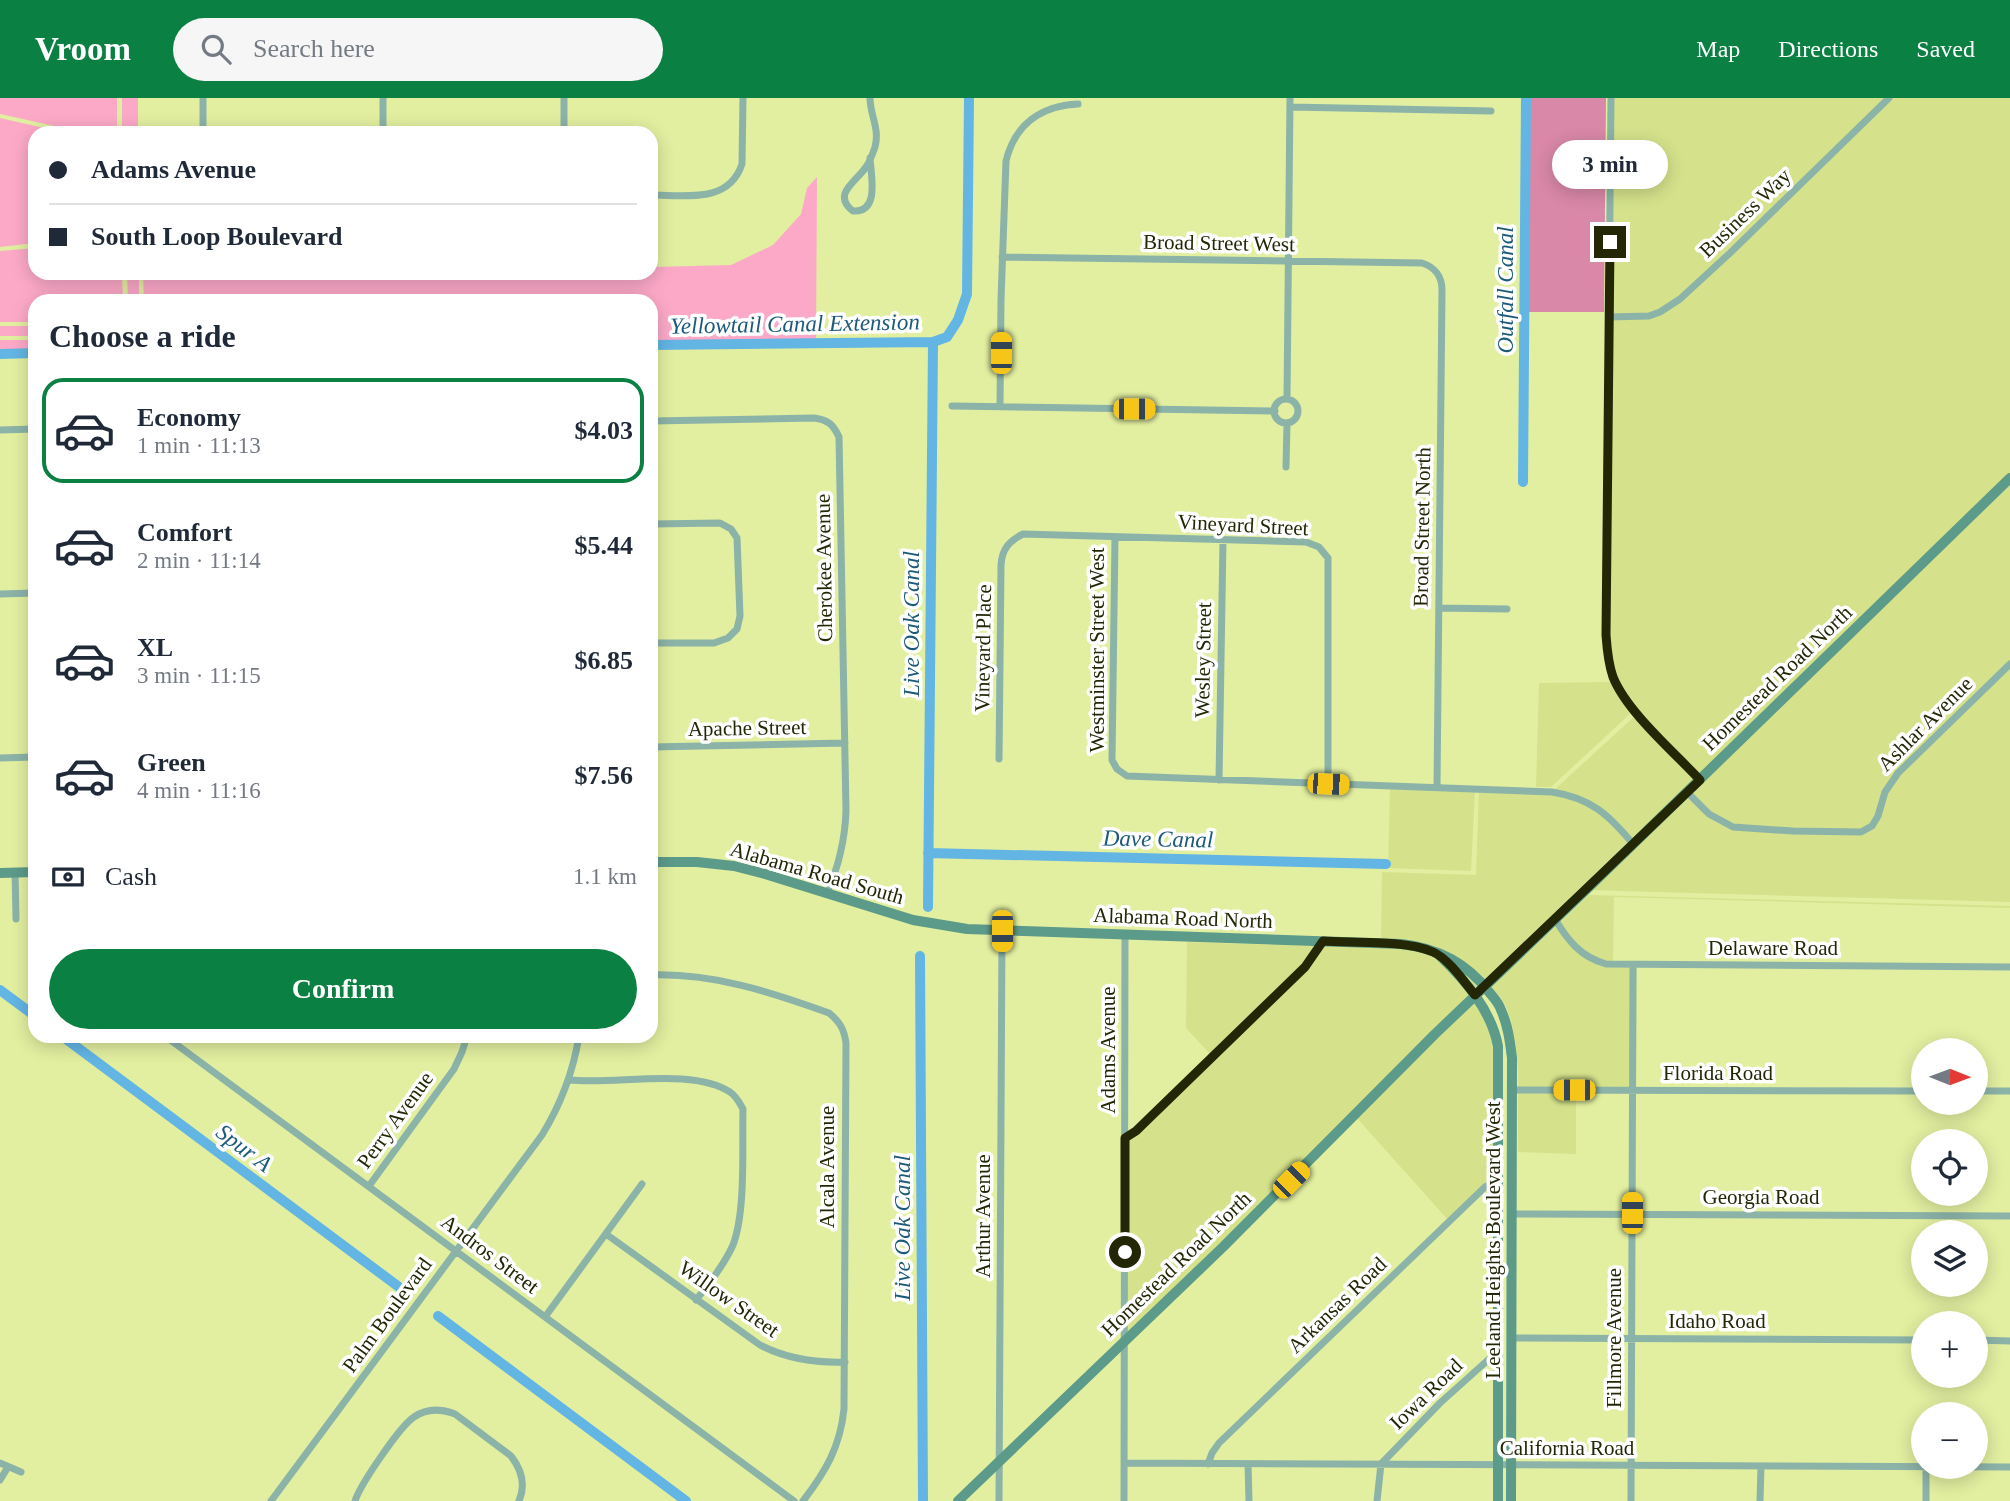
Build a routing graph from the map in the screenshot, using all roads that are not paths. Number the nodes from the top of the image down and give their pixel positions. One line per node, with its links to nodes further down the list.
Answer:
1 (203, 98): 12 (street)
2 (383, 98): 13 (street)
3 (565, 98): 14 (street)
4 (743, 98): 16 (street)
5 (870, 98): 15 (street)
6 (1290, 98): 10 (street)
7 (1611, 98): 20 (street)
8 (1889, 98): 20 (street, Business Way)
9 (1079, 104): 17 (street)
10 (1290, 107): 11 (street); 18 (street)
11 (1491, 111)
12 (203, 126)
13 (383, 126)
14 (564, 126)
15 (870, 158): 15 (street)
16 (658, 195)
17 (1002, 257): 18 (street, Broad Street West); 23 (street)
18 (1288, 262): 19 (street, Broad Street West); 21 (street)
19 (1434, 269): 37 (street, Broad Street North)
20 (1609, 317): 47 (street)
21 (1287, 399): 24 (street); 26 (street)
22 (952, 406): 23 (street)
23 (1000, 407): 24 (street)
24 (1275, 411): 26 (street)
25 (658, 421): 41 (street, Cherokee Avenue)
26 (1287, 423): 29 (street)
27 (28, 429): 28 (street)
28 (0, 430)
29 (1286, 467)
30 (2010, 478): 47 (main road, Homestead Road North)
31 (658, 524): 39 (street)
32 (1115, 537): 33 (street, Vineyard Street); 34 (street, Vineyard Street); 46 (street, Westminster Street West)
33 (1010, 540): 45 (street, Vineyard Place)
34 (1223, 540): 46 (street, Wesley Street); 48 (street, Vineyard Street)
35 (28, 593): 36 (street)
36 (0, 594)
37 (1439, 608): 38 (street); 49 (street, Broad Street North)
38 (1507, 609)
39 (658, 643)
40 (2010, 664): 50 (street, Ashlar Avenue)
41 (845, 743): 42 (street, Apache Street); 56 (street, Cherokee Avenue)
42 (658, 747)
43 (28, 757): 44 (street)
44 (0, 758)
45 (999, 759)
46 (1219, 780): 48 (street)
47 (1700, 780): 50 (main road, Homestead Road North)
48 (1328, 784): 49 (street)
49 (1437, 788): 51 (street)
50 (1687, 792): 51 (main road, Homestead Road North)
51 (1633, 844): 58 (main road, Homestead Road North)
52 (658, 862): 56 (main road, Alabama Road South)
53 (15, 872): 54 (main road); 55 (main road); 57 (street)
54 (28, 872)
55 (0, 873)
56 (827, 894): 59 (main road, Alabama Road South)
57 (16, 919)
58 (1555, 919): 64 (street, Delaware Road); 67 (main road, Homestead Road North)
59 (930, 924): 60 (main road, Alabama Road North)
60 (1002, 931): 61 (main road, Alabama Road North); 97 (street, Arthur Avenue)
61 (1125, 935): 62 (main road, Alabama Road North); 78 (street, Adams Avenue)
62 (1323, 941): 63 (main road, Alabama Road North); 78 (street)
63 (1435, 952): 67 (main road, Alabama Road North); 68 (main road)
64 (1633, 965): 65 (street, Delaware Road); 74 (street, Fillmore Avenue)
65 (2010, 967)
66 (658, 975): 96 (street, Alcala Avenue)
67 (1485, 986): 68 (main road, Homestead Road North); 73 (main road, Leeland Heights Boulevard West)
68 (1475, 995): 79 (main road, Leeland Heights Boulevard West); 91 (main road, Homestead Road North)
69 (465, 1043): 81 (street, Perry Avenue)
70 (578, 1043): 72 (street, Palm Boulevard)
71 (177, 1044): 81 (street, Andros Street)
72 (570, 1080): 86 (street, Palm Boulevard); 87 (street)
73 (1513, 1090): 74 (street, Florida Road); 83 (main road, Leeland Heights Boulevard West)
74 (1632, 1090): 75 (street, Florida Road); 82 (street, Fillmore Avenue)
75 (1911, 1091)
76 (1988, 1091): 77 (street)
77 (2010, 1091)
78 (1125, 1138): 91 (street, Adams Avenue)
79 (1499, 1180): 95 (main road, Leeland Heights Boulevard West); 100 (street, Arkansas Road)
80 (642, 1184): 85 (street)
81 (369, 1186): 86 (street, Andros Street)
82 (1632, 1213): 83 (street, Georgia Road); 84 (street, Georgia Road); 90 (street, Fillmore Avenue)
83 (1513, 1214): 89 (main road, Leeland Heights Boulevard West)
84 (2010, 1216)
85 (606, 1234): 87 (street, Willow Street); 88 (street)
86 (456, 1251): 88 (street, Andros Street); 114 (street, Palm Boulevard)
87 (696, 1300): 96 (street, Willow Street)
88 (545, 1317): 117 (street, Andros Street)
89 (1511, 1338): 90 (street, Idaho Road); 104 (main road, Leeland Heights Boulevard West)
90 (1632, 1338): 92 (street, Idaho Road); 105 (street, Fillmore Avenue)
91 (1125, 1340): 97 (main road, Homestead Road North); 99 (street, Adams Avenue)
92 (1911, 1340)
93 (1988, 1340): 94 (street)
94 (2010, 1341)
95 (1498, 1351): 102 (street, Iowa Road); 103 (main road, Leeland Heights Boulevard West)
96 (845, 1362): 118 (street, Alcala Avenue)
97 (1000, 1462): 119 (main road, Homestead Road North); 120 (street, Arthur Avenue)
98 (0, 1463): 107 (street)
99 (1124, 1463): 100 (street, California Road); 121 (street, Adams Avenue)
100 (1208, 1464): 101 (street, California Road)
101 (1248, 1464): 102 (street, California Road); 122 (street)
102 (1381, 1464): 103 (street, California Road); 123 (street)
103 (1498, 1465): 104 (street, California Road); 124 (main road, Leeland Heights Boulevard West)
104 (1512, 1465): 105 (street, California Road); 125 (main road, Leeland Heights Boulevard West)
105 (1631, 1465): 106 (street, California Road); 126 (street, Fillmore Avenue)
106 (1760, 1466): 108 (street, California Road); 127 (street)
107 (8, 1467): 111 (street); 113 (street)
108 (1911, 1467)
109 (1988, 1467): 110 (street, California Road)
110 (2010, 1467)
111 (21, 1472)
112 (1926, 1479): 128 (street)
113 (0, 1480)
114 (271, 1501)
115 (355, 1501): 116 (street)
116 (519, 1501)
117 (794, 1501)
118 (803, 1501)
119 (958, 1501)
120 (999, 1501)
121 (1124, 1501)
122 (1249, 1501)
123 (1377, 1501)
124 (1498, 1501)
125 (1511, 1501)
126 (1631, 1501)
127 (1760, 1501)
128 (1926, 1501)

